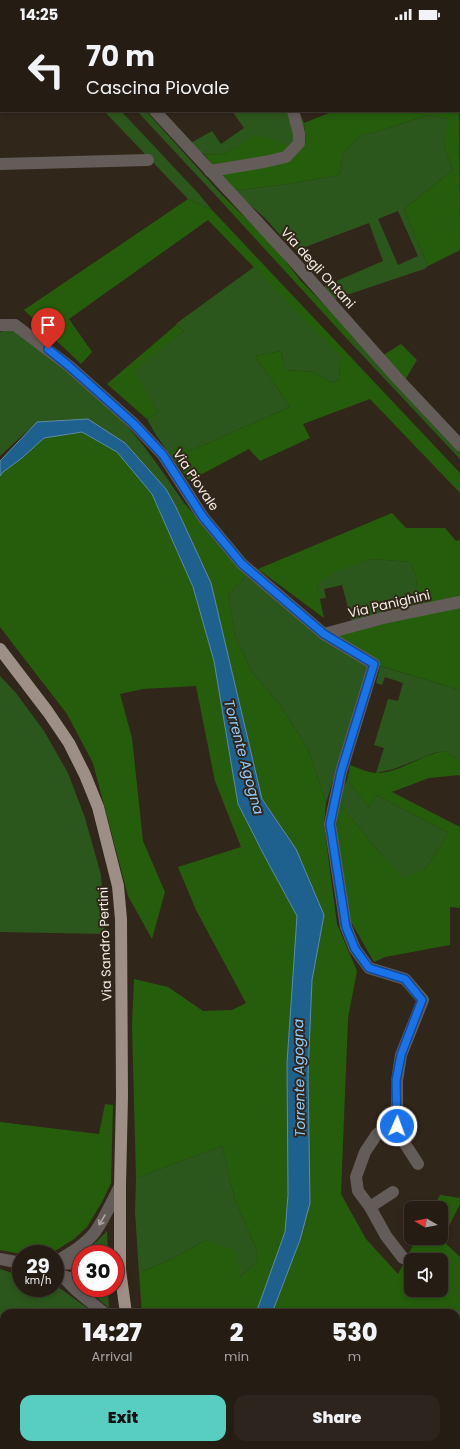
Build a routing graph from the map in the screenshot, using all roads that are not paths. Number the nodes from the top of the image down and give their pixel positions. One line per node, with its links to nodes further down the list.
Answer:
1 (156, 112): 5 (street, Via degli Ontani)
2 (293, 112): 5 (street)
3 (148, 160): 4 (street)
4 (0, 164)
5 (210, 171): 7 (street, Via degli Ontani)
6 (0, 325): 9 (street, Via Piovale)
7 (460, 445)
8 (460, 602): 9 (street, Via Panighini)
9 (324, 634): 11 (street, Via Piovale)
10 (0, 649): 13 (main road, Via Sandro Pertini)
11 (397, 1126): 12 (street); 15 (street)
12 (418, 1164)
13 (120, 1186): 16 (main road, Via Sandro Pertini); 17 (street, one-way to 17)
14 (393, 1192): 15 (street)
15 (370, 1208): 18 (street)
16 (118, 1245)
17 (64, 1257)
18 (403, 1258)
19 (0, 1259): 20 (street)
20 (12, 1261)
21 (64, 1279): 23 (street)
22 (122, 1297): 24 (main road, Via Sandro Pertini)
23 (99, 1309)
24 (125, 1309)

